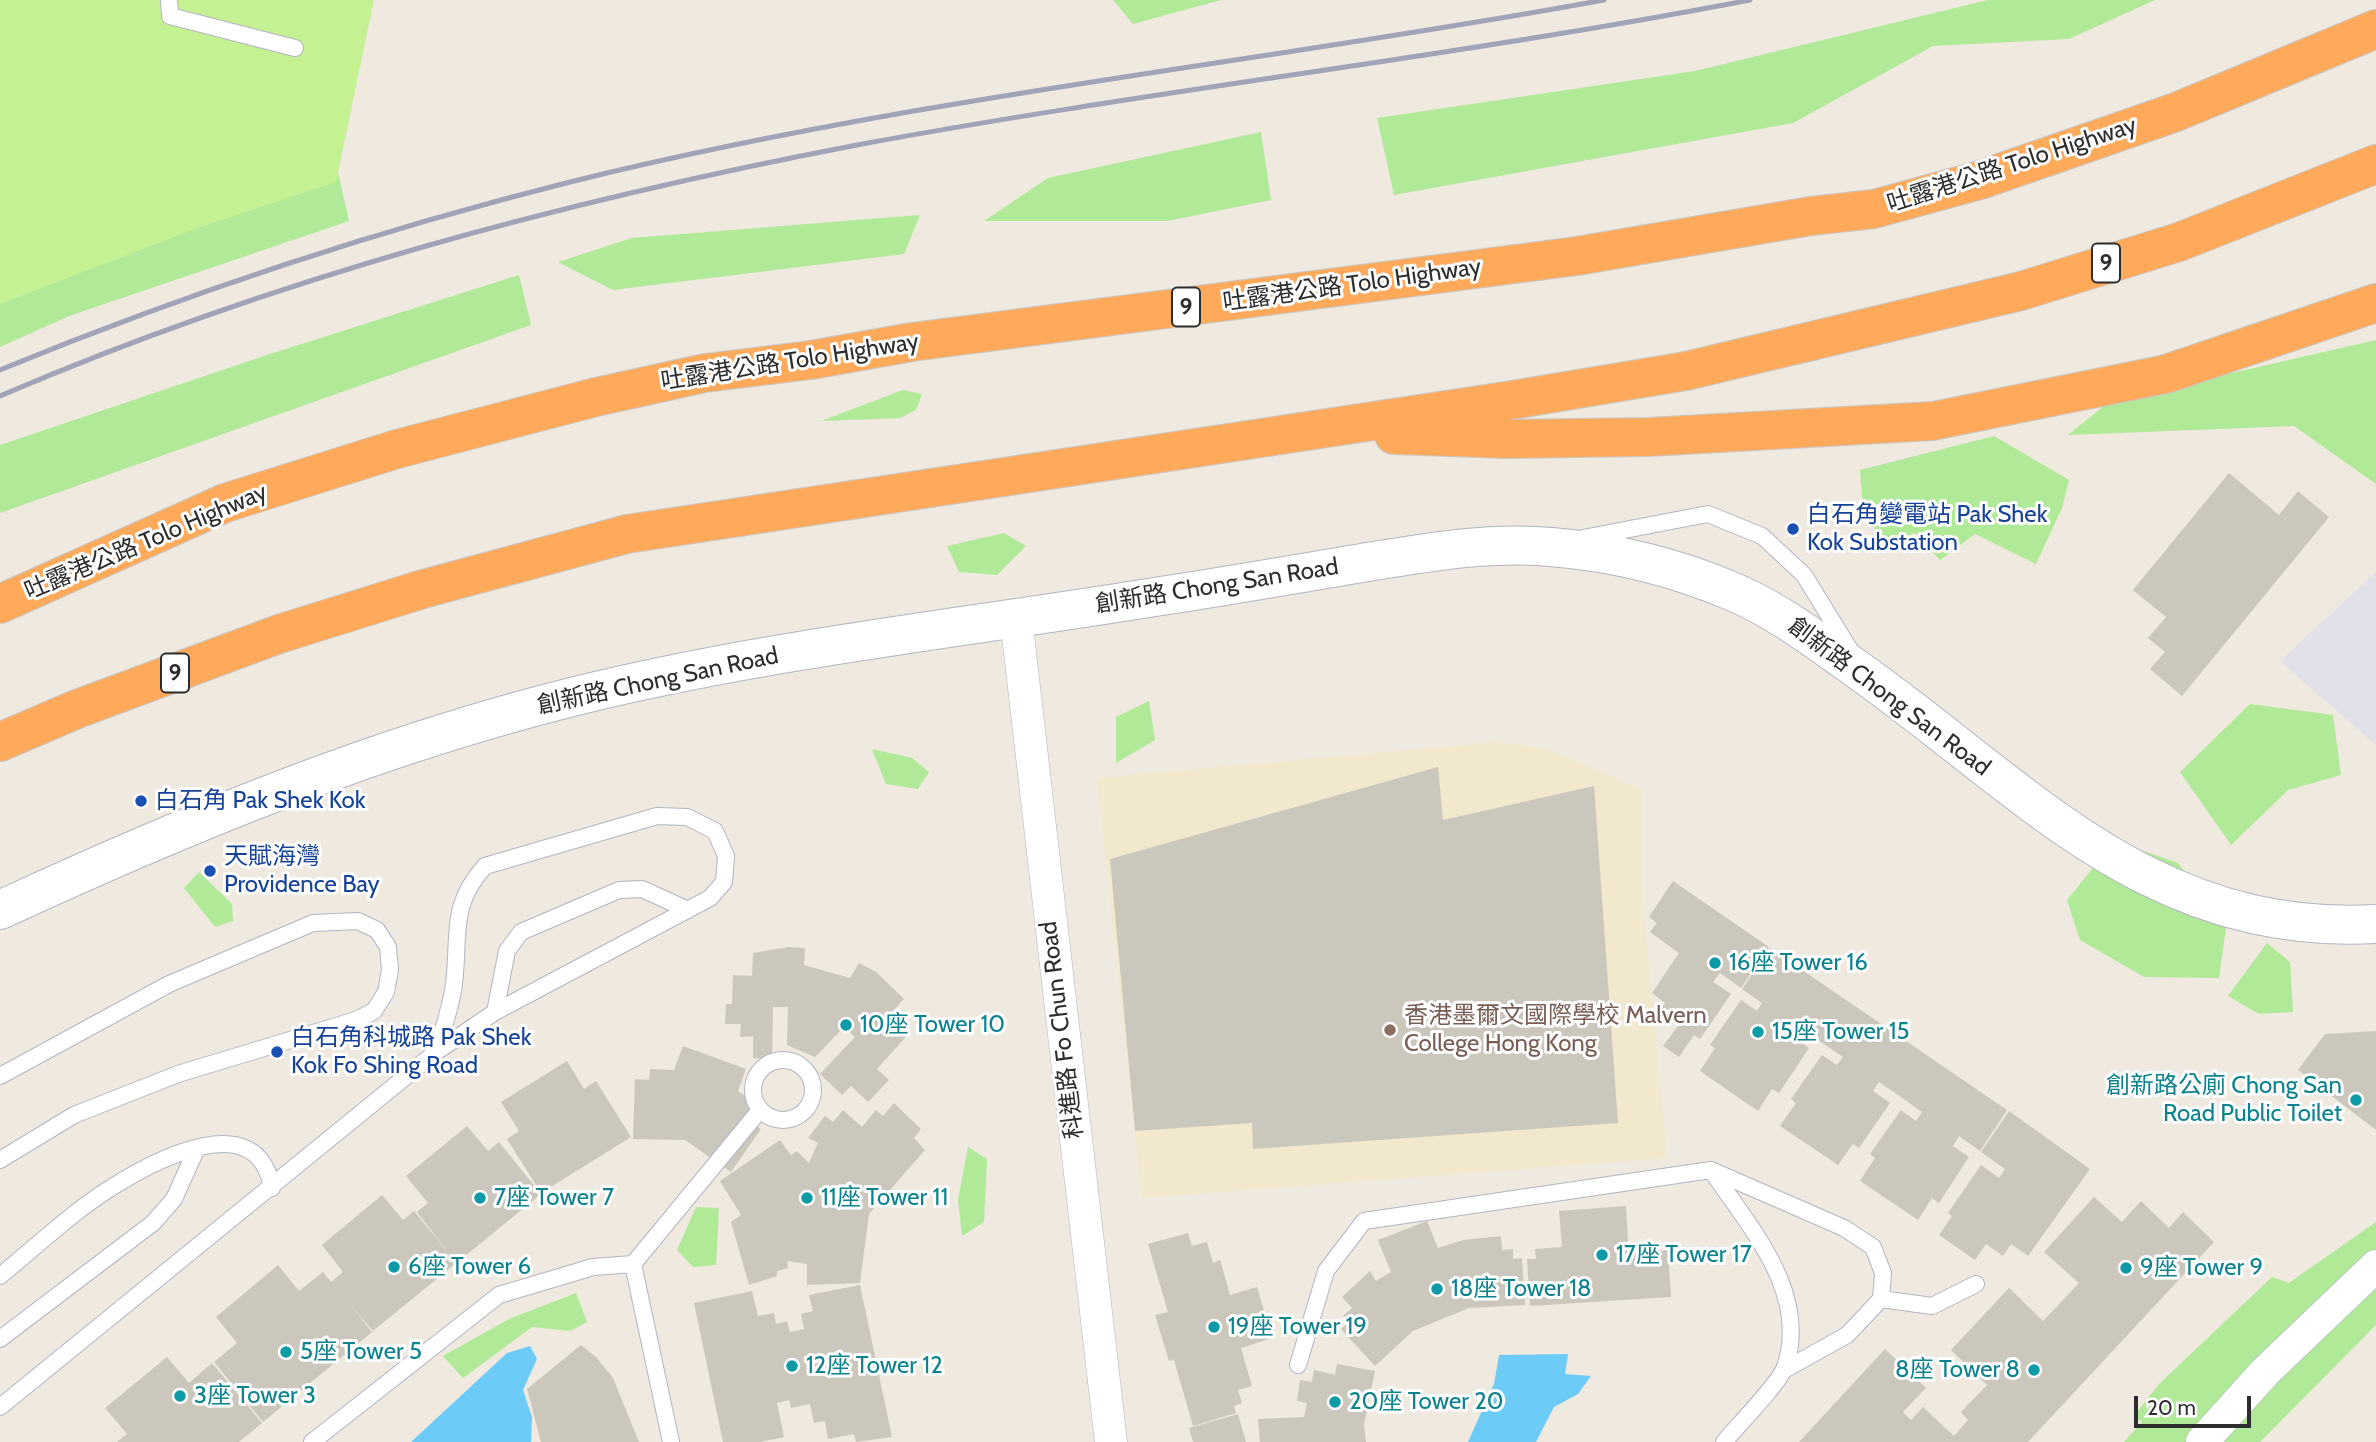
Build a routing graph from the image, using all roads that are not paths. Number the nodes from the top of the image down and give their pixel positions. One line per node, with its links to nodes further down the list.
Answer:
1 (169, 0): 3 (lane)
2 (2376, 29): 8 (highway, 吐露港公路 Tolo Highway / 9)
3 (295, 48)
4 (2376, 164): 6 (highway, 9)
5 (2376, 303): 6 (highway)
6 (1295, 431): 11 (highway, 9)
7 (1546, 546): 9 (main road, 創新路 Chong San Road); 10 (main road, 創新路 Chong San Road); 10 (lane)
8 (0, 604)
9 (1016, 618): 12 (main road, 創新路 Chong San Road); 34 (street, 科進路 Fo Chun Road)
10 (1864, 674): 14 (main road, 創新路 Chong San Road)
11 (0, 742)
12 (0, 910)
13 (688, 910): 15 (lane); 15 (lane); 16 (lane)
14 (2376, 924)
15 (495, 1012): 16 (lane)
16 (436, 1052): 22 (lane)
17 (0, 1076): 20 (lane)
18 (760, 1110): 23 (lane)
19 (197, 1149): 22 (lane); 25 (lane); 28 (lane)
20 (0, 1160)
21 (1711, 1170): 27 (lane); 29 (lane); 30 (lane)
22 (272, 1188): 31 (lane)
23 (633, 1264): 32 (lane); 33 (lane)
24 (2376, 1266): 36 (street)
25 (0, 1276)
26 (1976, 1284): 27 (lane)
27 (1881, 1299): 30 (lane)
28 (0, 1339)
29 (1298, 1365)
30 (1784, 1370): 35 (lane)
31 (2, 1402)
32 (313, 1442)
33 (671, 1442)
34 (1111, 1442)
35 (1724, 1442)
36 (2202, 1442)

